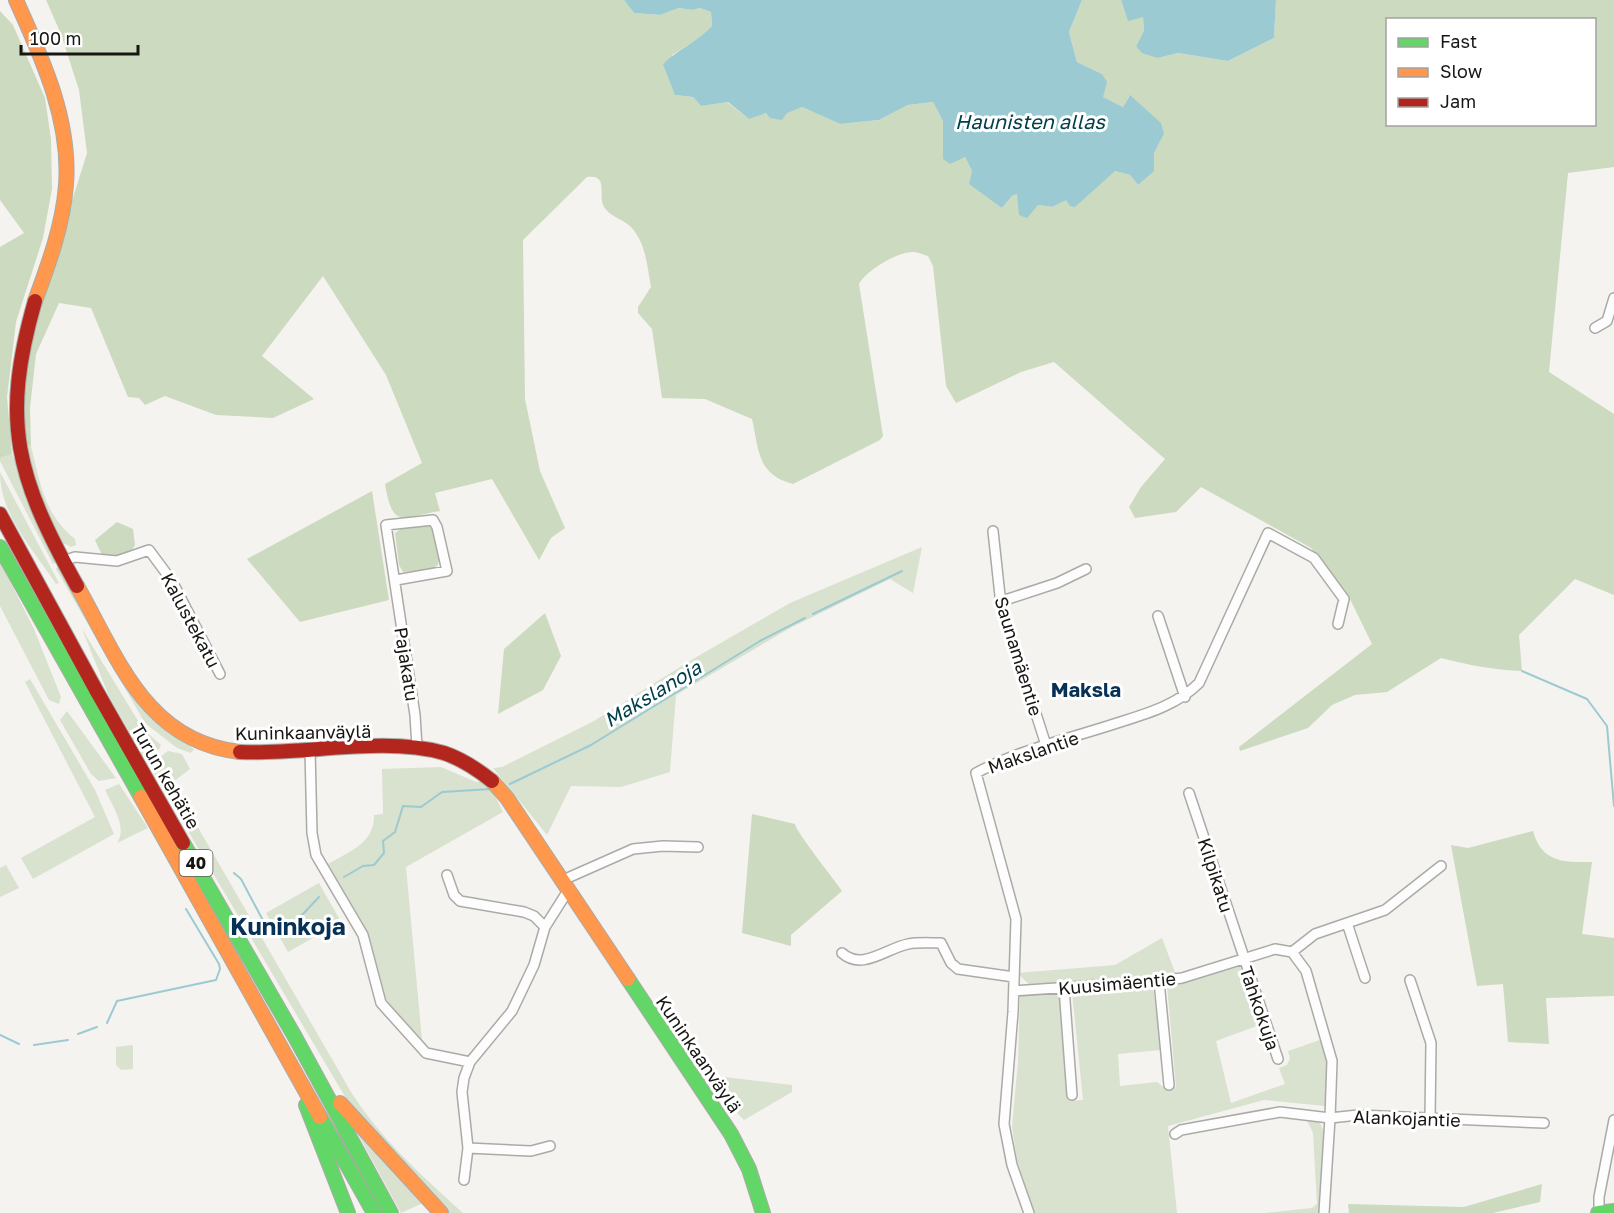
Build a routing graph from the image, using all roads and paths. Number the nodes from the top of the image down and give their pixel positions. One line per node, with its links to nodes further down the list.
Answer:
1 (16, 0): 7 (main road, Kuninkaanväylä)
2 (1614, 297): 3 (street)
3 (1594, 328)
4 (0, 514): 37 (main road, Turun kehätie / 40)
5 (993, 531): 10 (street, Saunamäentie)
6 (0, 547): 34 (main road, Turun kehätie / 40)
7 (63, 561): 13 (street, Kalustekatu); 17 (main road, Kuninkaanväylä)
8 (1086, 569): 10 (street)
9 (396, 580): 9 (street, Pajakatu); 16 (street, Pajakatu)
10 (1001, 605): 15 (street, Saunamäentie)
11 (1158, 616): 14 (street)
12 (1338, 624): 14 (street)
13 (220, 675)
14 (1185, 697): 15 (street, Makslantie)
15 (1046, 745): 28 (street, Makslantie)
16 (417, 747): 17 (main road, Kuninkaanväylä); 22 (main road, Kuninkaanväylä)
17 (310, 750): 36 (street)
18 (1189, 793): 27 (street, Kilpikatu)
19 (698, 847): 22 (street)
20 (1441, 866): 23 (street)
21 (447, 875): 24 (street)
22 (566, 885): 24 (street); 53 (main road, Kuninkaanväylä)
23 (1347, 923): 25 (street); 29 (street)
24 (545, 927): 36 (street)
25 (1292, 952): 27 (street, Kuusimäentie); 40 (street)
26 (842, 953): 28 (street)
27 (1243, 957): 31 (street, Kuusimäentie); 35 (street, Tahkokuja)
28 (1014, 977): 33 (street, Makslantie)
29 (1365, 978)
30 (1410, 980): 41 (street)
31 (1159, 981): 32 (street, Kuusimäentie); 38 (street)
32 (1064, 988): 33 (street, Kuusimäentie); 39 (street)
33 (1014, 991): 54 (street, Makslantie)
34 (285, 1051): 49 (main road); 50 (main road, Turun kehätie / 40)
35 (1278, 1059)
36 (470, 1062): 46 (street)
37 (319, 1078): 51 (main road, Turun kehätie / 40); 52 (main road)
38 (1169, 1085)
39 (1072, 1095)
40 (1330, 1118): 41 (street, Alankojantie); 44 (street); 55 (street, Alankojantie)
41 (1430, 1118): 43 (street, Alankojantie)
42 (1614, 1120): 56 (street)
43 (1544, 1123)
44 (1175, 1134)
45 (550, 1146): 46 (street)
46 (468, 1148): 47 (street)
47 (464, 1180)
48 (1614, 1211): 56 (main road)
49 (348, 1213)
50 (374, 1213)
51 (391, 1213)
52 (441, 1213)
53 (763, 1213)
54 (1029, 1213)
55 (1324, 1213)
56 (1599, 1213)

